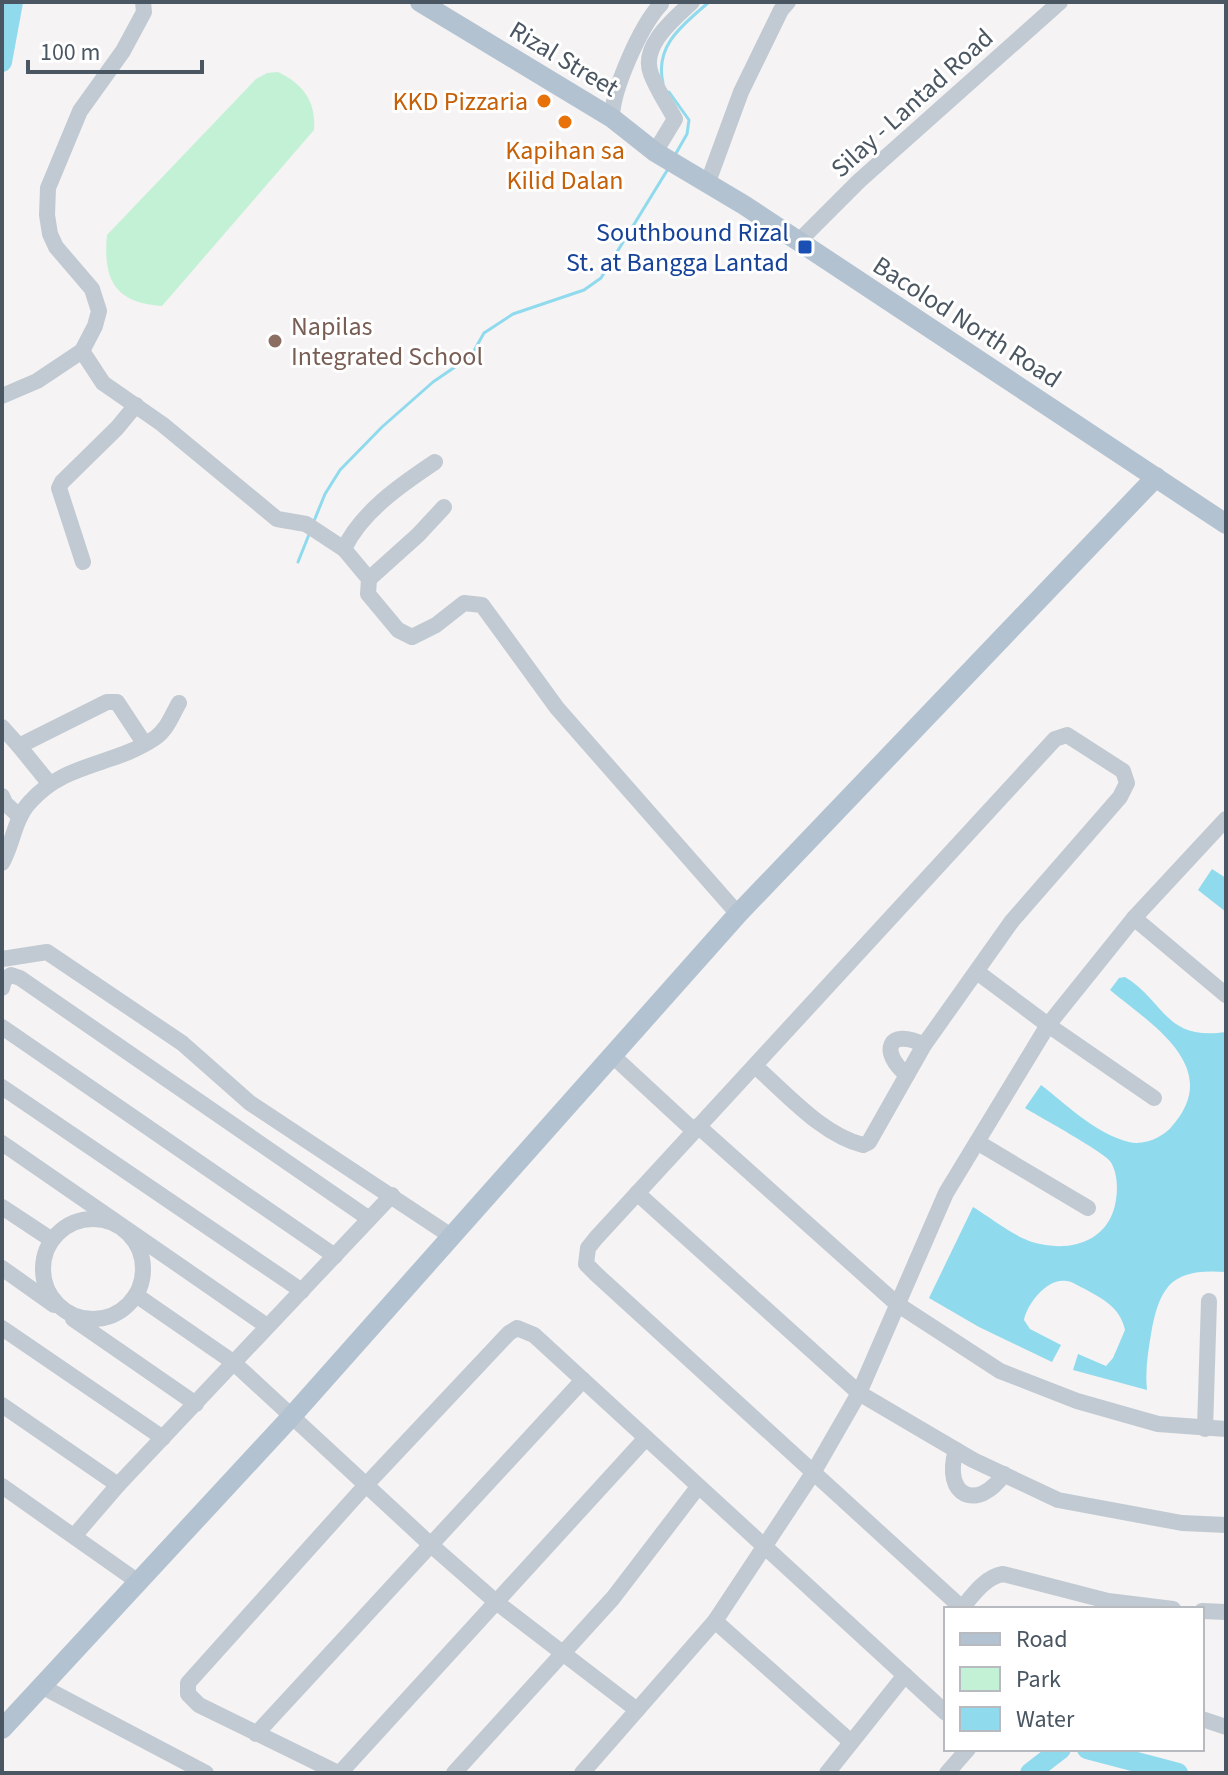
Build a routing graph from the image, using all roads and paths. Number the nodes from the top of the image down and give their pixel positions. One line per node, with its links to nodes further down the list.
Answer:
1 (143, 2): 12 (street)
2 (420, 2): 7 (main road, Rizal Street)
3 (692, 2): 8 (street)
4 (788, 2): 10 (street)
5 (1060, 2): 11 (street, Silay - Lantad Road)
6 (661, 4): 7 (street)
7 (612, 118): 8 (main road, Rizal Street)
8 (657, 154): 9 (main road, Rizal Street)
9 (678, 165): 10 (main road, Bacolod North Road)
10 (708, 182): 11 (main road, Bacolod North Road)
11 (798, 242): 16 (main road, Bacolod North Road)
12 (82, 351): 13 (street); 14 (street)
13 (2, 396)
14 (136, 405): 19 (street); 20 (street)
15 (435, 462): 19 (street)
16 (1156, 477): 18 (main road, Bacolod North Road); 31 (main road)
17 (444, 507): 21 (street)
18 (1226, 524)
19 (344, 549): 21 (street)
20 (83, 562)
21 (369, 579): 31 (street)
22 (179, 703): 24 (street)
23 (2, 727): 25 (street)
24 (144, 743): 25 (street); 26 (street)
25 (19, 746): 26 (street)
26 (49, 783): 28 (street)
27 (2, 796): 28 (street)
28 (20, 817): 30 (street)
29 (1226, 819): 32 (street)
30 (2, 863)
31 (738, 914): 40 (main road)
32 (1134, 918): 36 (street); 37 (street)
33 (2, 959): 49 (street)
34 (977, 972): 37 (street); 39 (street); 41 (street)
35 (2, 988): 52 (street)
36 (1226, 995)
37 (1048, 1025): 44 (street); 46 (street)
38 (2, 1027): 56 (street)
39 (924, 1045): 42 (street); 42 (street)
40 (614, 1057): 45 (street); 54 (main road)
41 (755, 1066): 42 (street); 45 (street)
42 (907, 1075)
43 (2, 1087): 58 (street)
44 (1154, 1098)
45 (696, 1128): 48 (street); 61 (street)
46 (977, 1142): 51 (street); 61 (street)
47 (2, 1143): 53 (street)
48 (637, 1193): 67 (street); 76 (street)
49 (392, 1195): 52 (street); 54 (street)
50 (2, 1207): 55 (street)
51 (1088, 1208)
52 (368, 1218): 56 (street)
53 (120, 1224): 55 (street); 59 (street); 63 (street)
54 (451, 1236): 70 (main road)
55 (52, 1240): 62 (street)
56 (335, 1256): 58 (street)
57 (2, 1268): 62 (street)
58 (302, 1291): 63 (street)
59 (136, 1295): 62 (street); 65 (street)
60 (1209, 1301): 71 (street)
61 (897, 1304): 67 (street); 71 (street)
62 (64, 1313): 68 (street)
63 (267, 1326): 65 (street)
64 (2, 1328): 73 (street)
65 (233, 1362): 68 (street); 70 (street)
66 (583, 1380): 74 (street); 80 (street); 84 (street)
67 (859, 1393): 75 (street); 76 (street)
68 (196, 1404): 73 (street)
69 (2, 1405): 78 (street)
70 (291, 1417): 80 (street); 86 (main road)
71 (1205, 1429): 72 (street)
72 (1226, 1429)
73 (163, 1438): 78 (street)
74 (646, 1438): 81 (street); 87 (street)
75 (956, 1450): 77 (street); 77 (street)
76 (813, 1473): 85 (street); 88 (street)
77 (1004, 1474): 82 (street)
78 (118, 1485): 83 (street)
79 (2, 1486): 83 (street)
80 (365, 1486): 84 (street); 102 (street)
81 (698, 1487): 85 (street); 94 (street)
82 (1226, 1525)
83 (75, 1535): 86 (street)
84 (431, 1545): 87 (street); 102 (street)
85 (766, 1547): 93 (street); 95 (street)
86 (137, 1581): 96 (main road)
87 (496, 1602): 94 (street); 106 (street)
88 (961, 1607)
89 (963, 1607): 90 (street)
90 (1157, 1607)
91 (1204, 1611): 92 (street)
92 (1226, 1612)
93 (715, 1621): 97 (street); 103 (street)
94 (564, 1654): 97 (street); 107 (street)
95 (905, 1675): 98 (street); 103 (street)
96 (41, 1686): 101 (main road); 105 (street)
97 (637, 1710): 108 (street)
98 (944, 1711)
99 (1204, 1720): 100 (street)
100 (1226, 1727)
101 (2, 1729)
102 (256, 1734): 106 (street)
103 (851, 1742): 109 (street)
104 (966, 1751): 110 (street)
105 (206, 1773)
106 (339, 1773)
107 (454, 1773)
108 (582, 1773)
109 (827, 1773)
110 (947, 1773)

